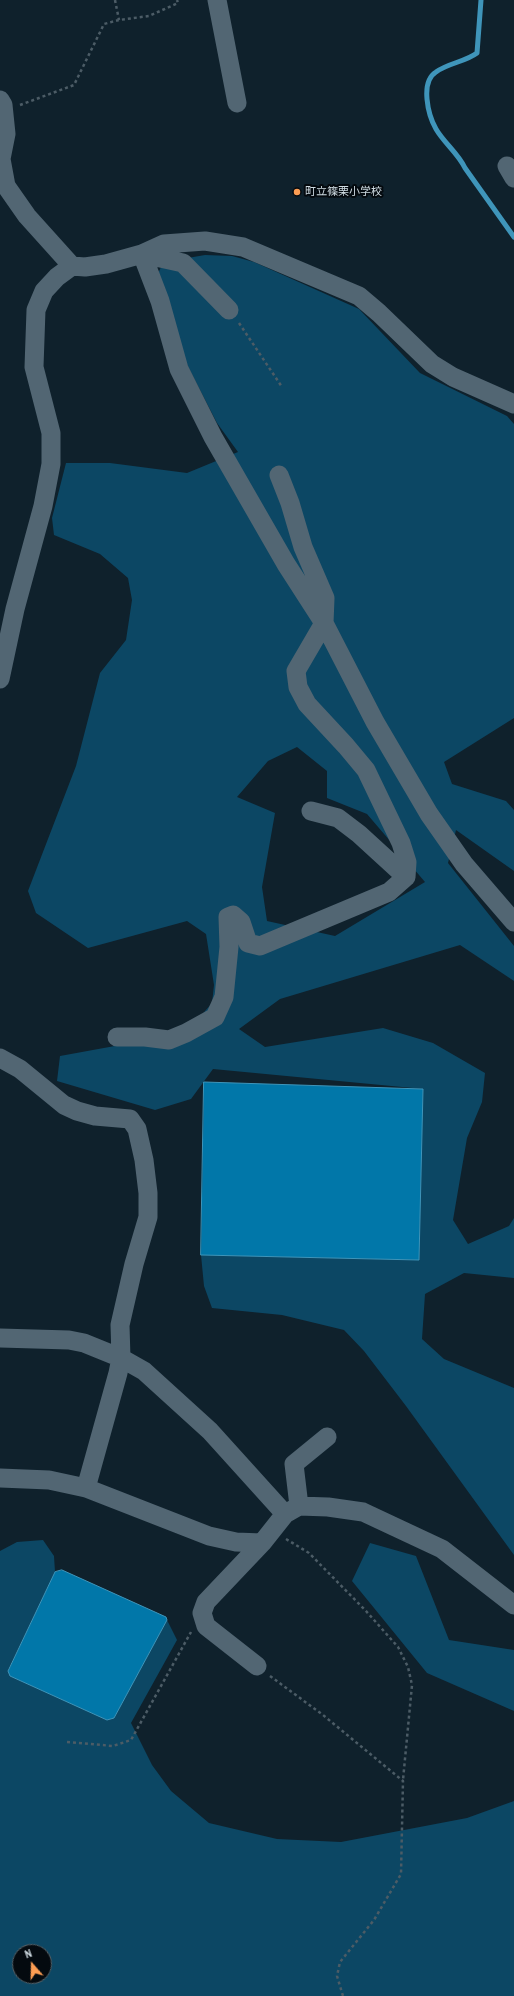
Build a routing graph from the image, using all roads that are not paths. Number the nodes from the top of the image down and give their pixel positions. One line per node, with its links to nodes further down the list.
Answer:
1 (218, 0): 2 (street)
2 (237, 103)
3 (2, 106): 4 (street)
4 (3, 187): 6 (street)
5 (142, 254): 6 (street); 7 (street); 8 (street); 10 (street)
6 (72, 266): 11 (street)
7 (229, 310)
8 (514, 404)
9 (279, 475): 10 (street)
10 (324, 623): 13 (street); 14 (street)
11 (0, 679)
12 (311, 811): 13 (street)
13 (406, 877): 15 (street)
14 (514, 922)
15 (117, 1037)
16 (0, 1058): 18 (street)
17 (0, 1338): 18 (street)
18 (121, 1358): 21 (street); 22 (street)
19 (327, 1437): 22 (street)
20 (0, 1478): 21 (street)
21 (86, 1488): 23 (street)
22 (292, 1510): 23 (street); 24 (street)
23 (267, 1536): 25 (street)
24 (514, 1605)
25 (256, 1666)

